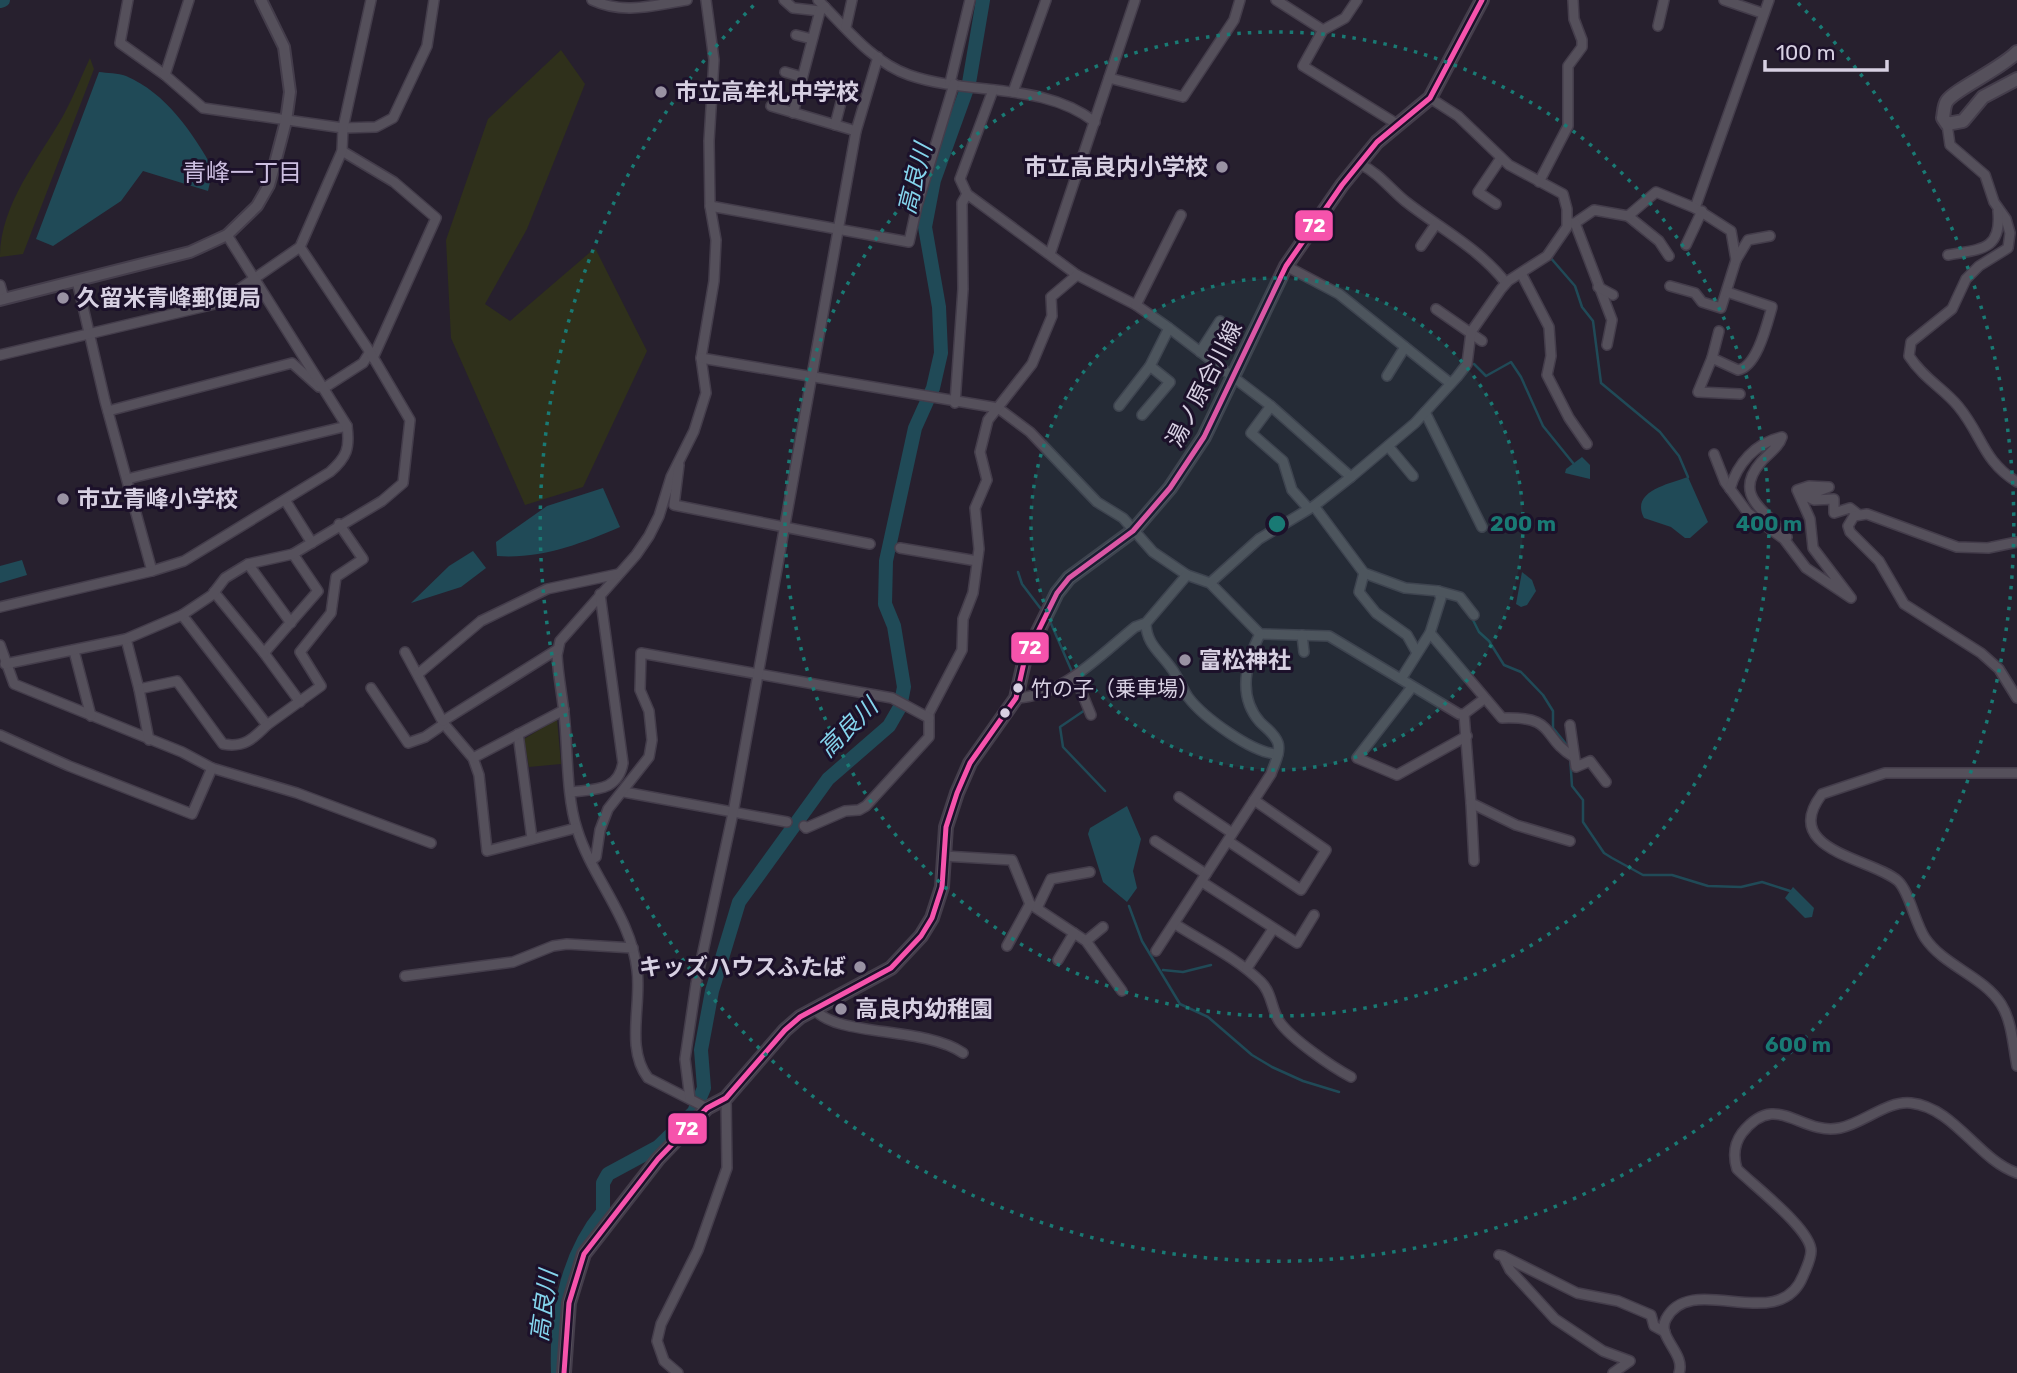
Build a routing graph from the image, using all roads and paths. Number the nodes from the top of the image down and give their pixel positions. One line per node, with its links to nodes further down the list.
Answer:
1 (128, 0): 32 (street)
2 (189, 0): 32 (street)
3 (261, 0): 43 (street)
4 (371, 0): 48 (street)
5 (434, 0): 48 (street)
6 (592, 0): 7 (street)
7 (687, 0)
8 (705, 0): 56 (street)
9 (784, 0): 22 (street)
10 (852, 0): 25 (street)
11 (970, 0): 36 (street)
12 (1046, 0): 39 (street)
13 (1135, 0): 34 (street)
14 (1240, 0): 34 (street)
15 (1276, 0): 26 (street)
16 (1357, 0): 26 (street)
17 (1482, 0): 40 (main road, 湯ノ原合川線)
18 (1573, 0): 53 (street)
19 (1664, 0): 24 (street)
20 (1724, 0): 23 (street)
21 (1769, 0): 23 (street)
22 (821, 6): 25 (street); 28 (street)
23 (1762, 13): 57 (street)
24 (1658, 26)
25 (846, 27): 30 (street)
26 (1323, 30): 45 (street)
27 (796, 35): 28 (street)
28 (813, 39): 33 (street)
29 (2017, 52): 46 (main road)
30 (878, 57): 36 (street); 49 (street)
31 (785, 72): 33 (street)
32 (164, 75): 43 (street)
33 (802, 77): 42 (street)
34 (1109, 78): 44 (street)
35 (2017, 79): 46 (main road)
36 (954, 84): 38 (street); 63 (street)
37 (845, 87): 47 (street)
38 (993, 90): 39 (street); 54 (street)
39 (1013, 92): 44 (street)
40 (1430, 98): 45 (main road, 湯ノ原合川線); 51 (street)
41 (771, 106): 42 (street)
42 (793, 113): 47 (street)
43 (286, 121): 48 (street); 64 (street)
44 (1095, 122): 69 (street)
45 (1397, 124): 52 (main road, 湯ノ原合川線)
46 (1947, 124): 58 (street)
47 (835, 125): 49 (street)
48 (343, 128): 50 (street)
49 (856, 131): 63 (street)
50 (342, 151): 68 (street); 97 (street)
51 (1501, 159): 53 (street); 55 (street)
52 (1360, 164): 62 (street); 73 (main road, 湯ノ原合川線)
53 (1539, 181): 61 (street)
54 (967, 194): 69 (street); 107 (street)
55 (1496, 204)
56 (710, 206): 63 (street); 98 (street)
57 (1699, 209): 60 (street); 66 (street); 72 (street)
58 (1998, 211): 70 (street); 122 (street)
59 (1181, 215): 85 (street)
60 (1628, 216): 61 (street); 71 (street)
61 (1572, 223): 74 (street); 81 (street)
62 (1437, 224): 67 (street); 78 (street)
63 (838, 228): 103 (street)
64 (227, 235): 76 (street); 77 (street)
65 (1770, 236): 72 (street)
66 (1686, 245)
67 (1421, 246)
68 (300, 247): 76 (street); 97 (street)
69 (1050, 254): 75 (street)
70 (1948, 255)
71 (1669, 256)
72 (1736, 260): 82 (street)
73 (1286, 266): 94 (street); 102 (main road, 湯ノ原合川線)
74 (1521, 273): 78 (street); 115 (street)
75 (1077, 275): 85 (street); 110 (street)
76 (255, 279): 91 (street); 105 (street)
77 (77, 281): 84 (street); 91 (street)
78 (1506, 283): 90 (street)
79 (0, 285): 84 (street)
80 (1670, 286): 82 (street)
81 (1598, 287): 83 (street); 93 (street)
82 (1727, 292): 99 (street)
83 (1613, 295)
84 (2, 300)
85 (1136, 305): 88 (street)
86 (1436, 309): 90 (street)
87 (1220, 321): 95 (street)
88 (1169, 328): 95 (street); 100 (street)
89 (1719, 331): 99 (street)
90 (1471, 333): 92 (street); 104 (street)
91 (90, 335): 96 (street); 111 (street)
92 (1482, 341)
93 (1606, 345)
94 (1405, 347): 101 (street); 104 (street)
95 (1200, 352): 102 (street)
96 (0, 355)
97 (371, 355): 105 (street); 129 (street)
98 (701, 358): 103 (street); 118 (street)
99 (1712, 358): 106 (street)
100 (1150, 366): 108 (street); 113 (street)
101 (1387, 376)
102 (1234, 377): 109 (street); 132 (main road, 湯ノ原合川線)
103 (811, 378): 107 (street); 130 (street)
104 (1450, 383): 112 (street)
105 (326, 391): 111 (street); 114 (street)
106 (1740, 394)
107 (955, 403): 110 (street)
108 (1119, 406)
109 (1271, 406): 120 (street); 125 (street)
110 (998, 408): 132 (street); 139 (street)
111 (108, 411): 121 (street)
112 (1425, 412): 116 (street); 131 (street)
113 (1142, 415)
114 (346, 426): 121 (street); 124 (street)
115 (1587, 444)
116 (1388, 446): 119 (street); 120 (street)
117 (1714, 454): 123 (street)
118 (680, 460): 130 (street); 143 (street)
119 (1413, 476)
120 (1351, 477): 125 (street)
121 (127, 479): 141 (street)
122 (2017, 482)
123 (1730, 489): 137 (street); 137 (street)
124 (285, 500): 134 (street); 141 (street)
125 (1311, 507): 142 (street); 145 (street)
126 (1834, 513): 127 (street); 128 (street); 137 (street)
127 (1859, 515): 128 (street); 133 (street)
128 (1848, 523): 174 (street)
129 (339, 524): 134 (street); 176 (street)
130 (783, 526): 135 (street); 166 (street)
131 (1482, 527)
132 (1133, 531): 144 (street); 173 (main road, 湯ノ原合川線)
133 (2017, 542)
134 (312, 543): 138 (street)
135 (870, 544)
136 (900, 548): 139 (street)
137 (1792, 548)
138 (293, 554): 140 (street); 152 (street)
139 (977, 561): 181 (street)
140 (248, 564): 147 (street); 152 (street)
141 (152, 572): 149 (street)
142 (1364, 573): 146 (street); 161 (street)
143 (618, 574): 148 (street); 167 (street)
144 (1187, 575): 145 (street); 153 (street)
145 (1210, 583): 155 (street)
146 (1438, 591): 151 (street); 154 (street)
147 (214, 592): 150 (street); 164 (street)
148 (600, 594): 159 (street); 195 (street)
149 (0, 607)
150 (182, 615): 157 (street); 183 (street)
151 (1474, 615)
152 (291, 622): 164 (street)
153 (1146, 623): 168 (street); 189 (street)
154 (1430, 633): 161 (street); 175 (street)
155 (1260, 634): 156 (street); 189 (street)
156 (1302, 635): 163 (street); 169 (street)
157 (126, 639): 160 (street); 172 (street)
158 (0, 645): 165 (street)
159 (558, 649): 177 (street); 182 (street)
160 (74, 651): 165 (street); 180 (street)
161 (1416, 651): 169 (street)
162 (405, 652): 167 (street)
163 (1304, 652)
164 (264, 653): 176 (street)
165 (5, 664): 180 (street)
166 (758, 673): 181 (street); 196 (street); 200 (street)
167 (418, 674): 182 (street)
168 (1075, 676): 173 (street); 179 (street)
169 (1401, 679): 170 (street)
170 (1412, 687): 178 (street); 187 (street)
171 (372, 688): 182 (street)
172 (139, 689): 183 (street); 188 (street)
173 (1016, 698): 209 (main road, 湯ノ原合川線)
174 (2017, 698)
175 (1484, 699): 178 (street); 190 (street)
176 (300, 702): 183 (street)
177 (564, 710): 186 (street); 195 (street)
178 (1464, 714): 187 (street)
179 (1091, 715)
180 (91, 716): 188 (street)
181 (929, 718): 202 (street)
182 (443, 722): 191 (street)
183 (267, 725)
184 (1570, 725): 190 (street)
185 (0, 734): 192 (street)
186 (518, 734): 191 (street); 205 (street)
187 (1467, 736): 199 (street)
188 (149, 740): 192 (street)
189 (1278, 754): 198 (street)
190 (1571, 755): 194 (street)
191 (473, 758): 205 (street)
192 (212, 768): 208 (street)
193 (2017, 773): 230 (street)
194 (1606, 782)
195 (572, 792): 203 (street)
196 (624, 792): 200 (street); 210 (street)
197 (1179, 797): 204 (street)
198 (1254, 800): 204 (street); 204 (street)
199 (1471, 803): 207 (street); 211 (street)
200 (733, 813): 201 (street); 233 (street)
201 (787, 822)
202 (804, 826)
203 (576, 828): 205 (street); 210 (street)
204 (1230, 837): 213 (street)
205 (532, 839)
206 (1155, 841): 213 (street)
207 (1570, 841)
208 (431, 843)
209 (944, 856): 214 (street); 228 (main road, 湯ノ原合川線)
210 (591, 860): 222 (street)
211 (1474, 861)
212 (1090, 872): 214 (street)
213 (1204, 878): 216 (street); 218 (street)
214 (1033, 906): 219 (street); 221 (street)
215 (1314, 915): 218 (street)
216 (1175, 924): 223 (street); 225 (street)
217 (1103, 927): 220 (street)
218 (1273, 929): 225 (street)
219 (1074, 933): 220 (street); 224 (street)
220 (1086, 941): 227 (street)
221 (1007, 946)
222 (633, 948): 226 (street); 233 (street)
223 (1156, 951)
224 (1058, 960)
225 (1247, 968): 231 (street)
226 (405, 976)
227 (1122, 991)
228 (815, 1010): 229 (street); 232 (main road, 湯ノ原合川線)
229 (963, 1054)
230 (2017, 1066)
231 (1351, 1077)
232 (726, 1098): 233 (main road, 湯ノ原合川線); 237 (street)
233 (699, 1104): 236 (main road, 湯ノ原合川線)
234 (2017, 1173): 235 (street)
235 (1665, 1332): 238 (street); 239 (street)
236 (564, 1373)
237 (678, 1373)
238 (1613, 1373)
239 (1679, 1373)

